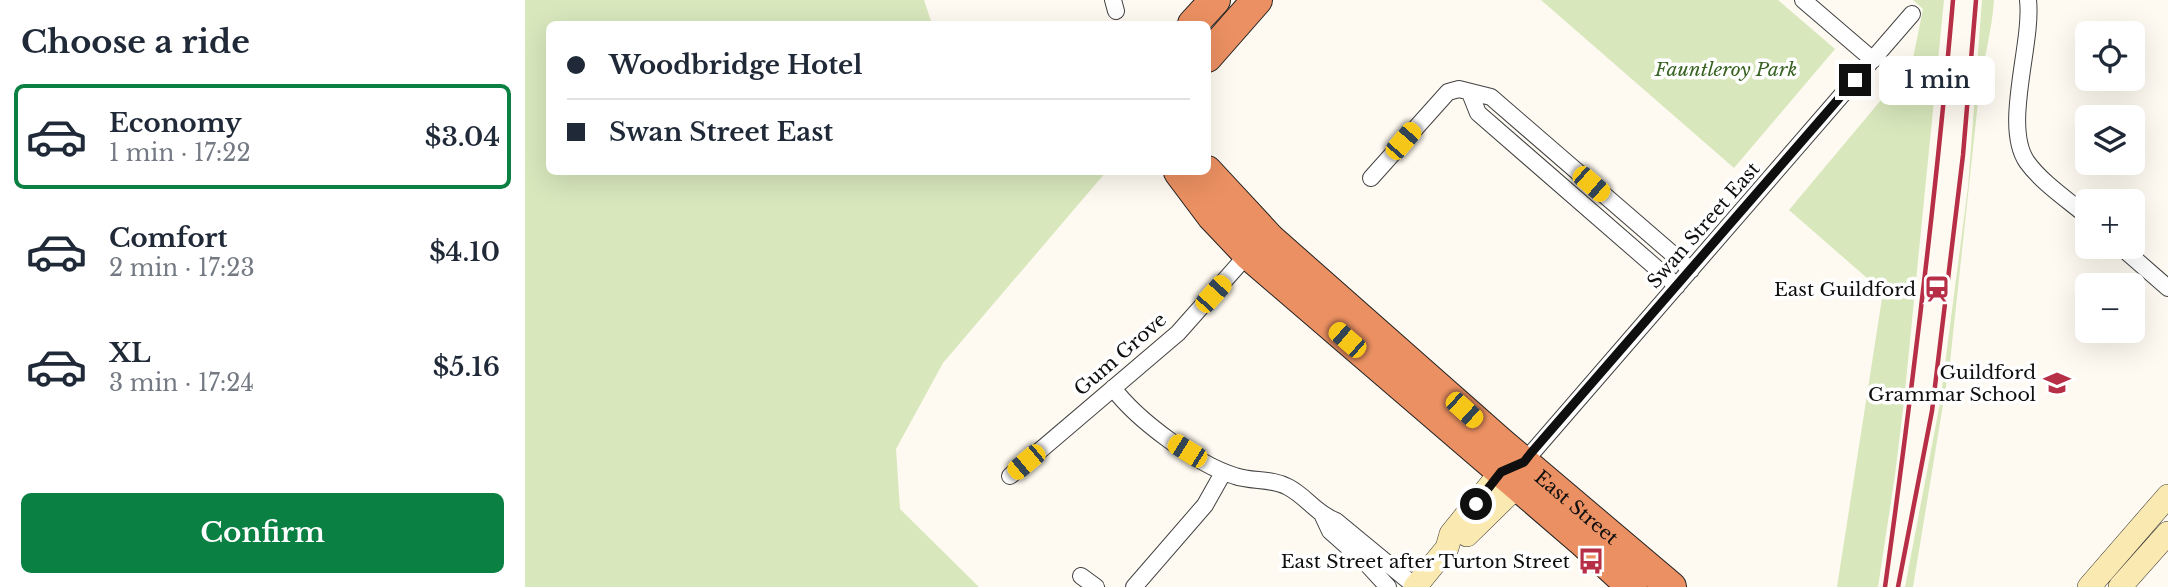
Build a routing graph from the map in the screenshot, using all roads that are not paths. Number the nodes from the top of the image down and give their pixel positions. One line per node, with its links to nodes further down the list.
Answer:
1 (1215, 0): 6 (highway)
2 (1257, 0): 7 (highway)
3 (1803, 0): 8 (street)
4 (2028, 0): 13 (street)
5 (1912, 14): 8 (street, Swan Street East)
6 (1196, 21)
7 (1211, 52)
8 (1873, 60): 16 (street, Swan Street East)
9 (1470, 93): 12 (street); 16 (street); 17 (street)
10 (1181, 175): 14 (highway, East Street)
11 (1211, 175): 21 (highway, East Street)
12 (1371, 178)
13 (2075, 206)
14 (1248, 254): 19 (street, Gum Grove); 21 (highway, East Street)
15 (2135, 259): 18 (street)
16 (1691, 270): 17 (street, Swan Street East)
17 (1677, 286): 21 (street, Swan Street East)
18 (2168, 288)
19 (1112, 388): 20 (street); 22 (street, Gum Grove)
20 (1223, 472): 24 (street); 28 (street)
21 (1514, 473): 30 (street); 31 (highway, East Street); 32 (highway, East Street)
22 (1010, 476)
23 (2168, 496): 33 (street)
24 (1322, 516): 29 (street); 30 (street)
25 (2168, 533): 34 (street)
26 (1081, 576): 27 (street)
27 (1095, 587)
28 (1134, 587)
29 (1388, 587)
30 (1415, 587)
31 (1632, 587)
32 (1671, 587)
33 (2089, 587)
34 (2120, 587)

